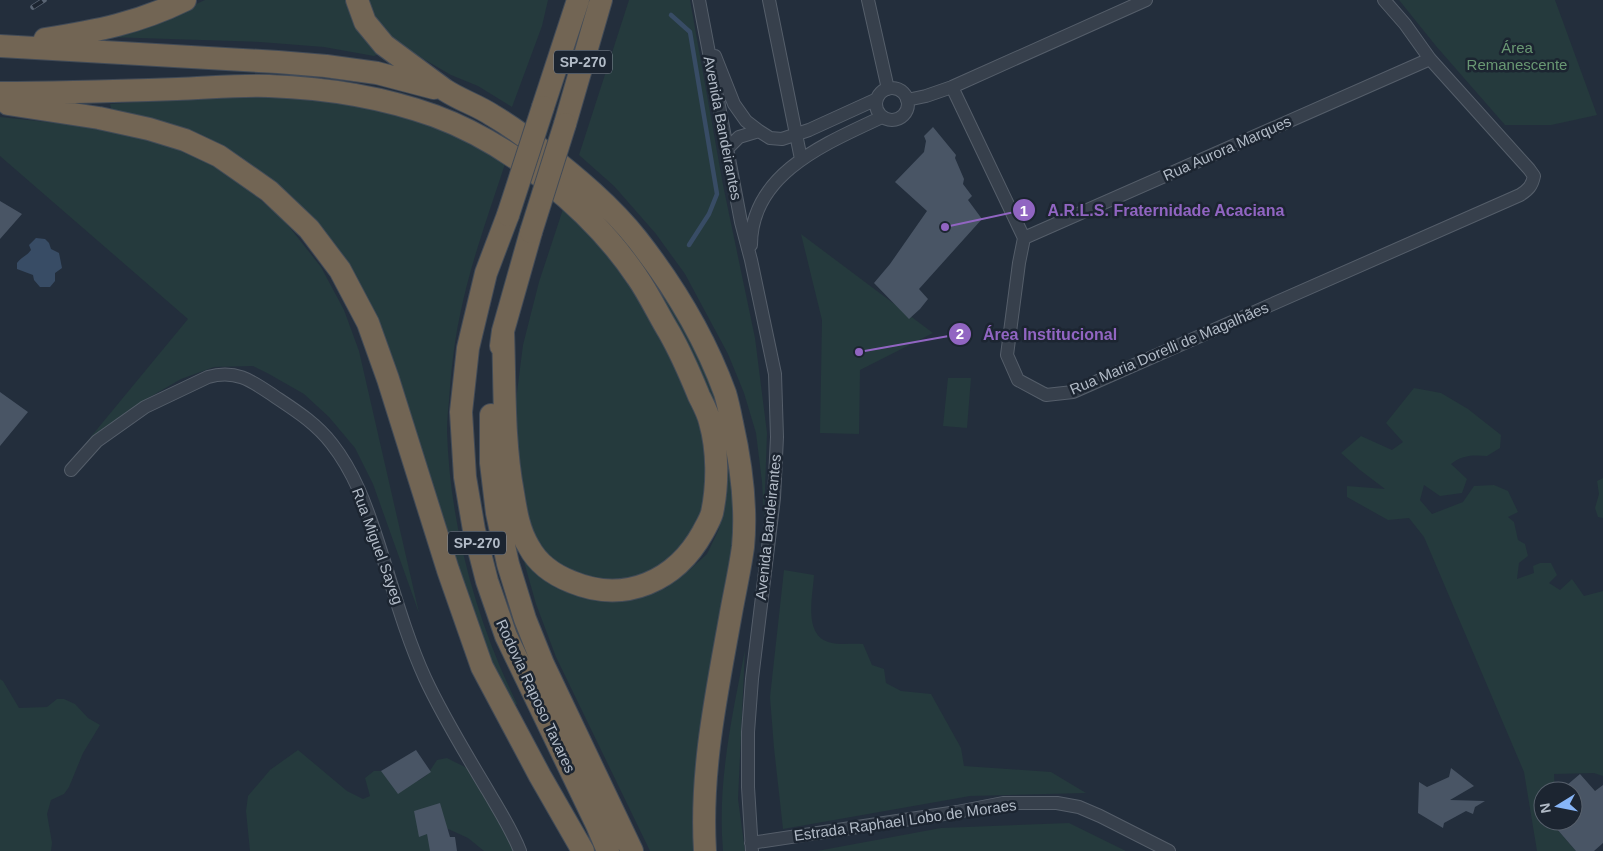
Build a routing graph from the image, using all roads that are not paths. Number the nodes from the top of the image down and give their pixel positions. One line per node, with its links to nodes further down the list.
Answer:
1 (185, 0): 12 (highway)
2 (357, 0): 17 (highway)
3 (568, 0): 14 (highway)
4 (578, 0): 14 (highway, SP-270)
5 (601, 0): 29 (highway, Rodovia Raposo Tavares / SP-270, bridge)
6 (699, 0): 11 (street, Avenida Bandeirantes)
7 (769, 0): 24 (street)
8 (868, 0): 16 (street)
9 (1146, 0): 15 (street)
10 (1384, 0): 13 (street)
11 (702, 23): 23 (street); 25 (street, Avenida Bandeirantes)
12 (2, 46): 17 (highway)
13 (1430, 59): 27 (street, Rua Aurora Marques); 27 (street, Rua Maria Dorelli de Magalhães)
14 (552, 82): 34 (highway, Rodovia Raposo Tavares / SP-270, bridge)
15 (952, 87): 20 (street); 27 (street)
16 (888, 89): 19 (street); 20 (street)
17 (444, 90): 36 (highway)
18 (0, 93): 29 (highway)
19 (877, 99): 22 (street); 24 (street)
20 (907, 100): 22 (street)
21 (0, 102): 33 (highway)
22 (882, 116): 26 (street)
23 (759, 132): 24 (street); 25 (street)
24 (796, 135): 26 (street)
25 (727, 149): 28 (street, Avenida Bandeirantes)
26 (801, 159): 28 (street)
27 (1024, 238)
28 (751, 260): 31 (street, Avenida Bandeirantes)
29 (503, 331): 35 (highway, Rodovia Raposo Tavares / SP-270)
30 (71, 470): 32 (street, Rua Miguel Sayeg)
31 (752, 847): 37 (street, Estrada Raphael Lobo de Moraes)
32 (520, 851)
33 (583, 851)
34 (608, 851)
35 (632, 851)
36 (705, 851)
37 (1170, 851)

